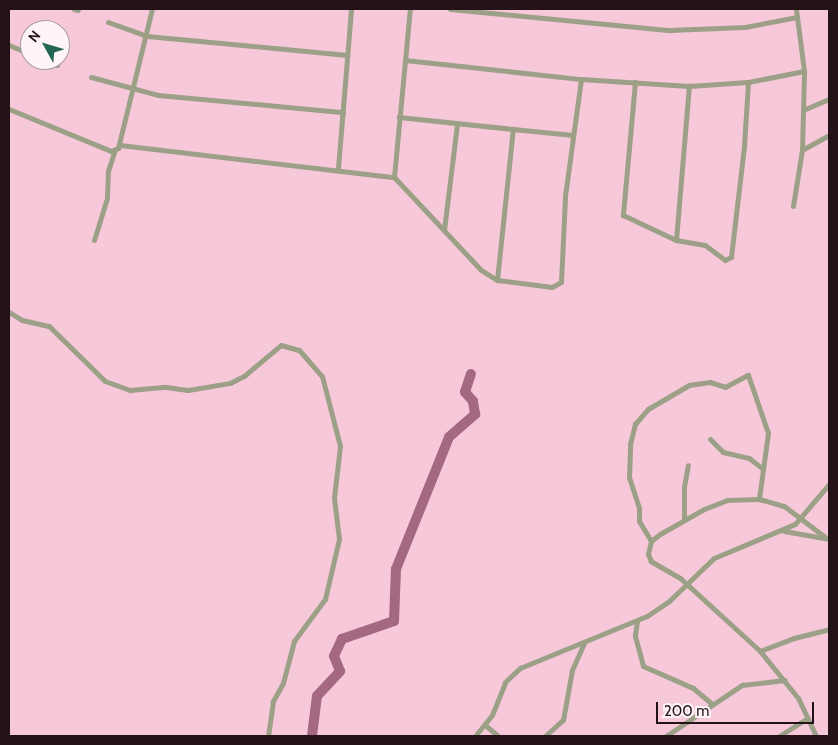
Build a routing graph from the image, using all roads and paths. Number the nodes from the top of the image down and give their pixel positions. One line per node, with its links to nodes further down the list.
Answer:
1 (152, 9): 8 (street)
2 (351, 9): 9 (street)
3 (410, 9): 10 (street)
4 (450, 9): 6 (street)
5 (796, 9): 6 (street)
6 (797, 17): 11 (street)
7 (108, 22): 8 (street)
8 (147, 36): 9 (street); 17 (street)
9 (347, 55): 21 (street)
10 (405, 60): 13 (street); 22 (street)
11 (804, 71): 15 (street); 20 (street)
12 (91, 77): 17 (street)
13 (581, 79): 14 (street); 25 (street)
14 (635, 82): 16 (street); 35 (street)
15 (748, 82): 16 (street); 35 (street)
16 (689, 86): 35 (street)
17 (133, 90): 21 (street); 27 (street)
18 (829, 99): 20 (street)
19 (9, 109): 28 (street)
20 (803, 110): 29 (street)
21 (343, 112): 30 (street)
22 (399, 117): 23 (street); 31 (street)
23 (456, 124): 24 (street); 33 (street)
24 (513, 129): 25 (street); 36 (street)
25 (573, 135): 36 (street)
26 (829, 135): 29 (street)
27 (120, 145): 28 (street); 30 (street)
28 (115, 150): 34 (street)
29 (802, 150): 32 (street)
30 (338, 168): 31 (street)
31 (394, 177): 33 (street)
32 (793, 206)
33 (444, 230): 36 (street)
34 (94, 240)
35 (676, 240)
36 (498, 280)
37 (9, 312): 57 (street)
38 (710, 439): 40 (street)
39 (688, 465): 44 (street)
40 (762, 468): 42 (street); 47 (street)
41 (829, 484): 43 (street)
42 (759, 499): 43 (street); 44 (street)
43 (802, 518): 45 (street); 46 (street)
44 (684, 520): 47 (street)
45 (783, 531): 46 (street); 48 (street)
46 (827, 538)
47 (651, 541): 48 (street)
48 (686, 584): 49 (street); 52 (street)
49 (637, 621): 51 (street); 54 (street)
50 (829, 629): 52 (street)
51 (584, 643): 56 (street); 60 (street)
52 (760, 651): 53 (street)
53 (784, 680): 54 (street); 55 (street)
54 (712, 703): 61 (street)
55 (808, 718): 62 (street); 63 (street)
56 (485, 724): 58 (street); 59 (street)
57 (268, 736)
58 (475, 736)
59 (498, 736)
60 (545, 736)
61 (666, 736)
62 (779, 736)
63 (816, 736)

